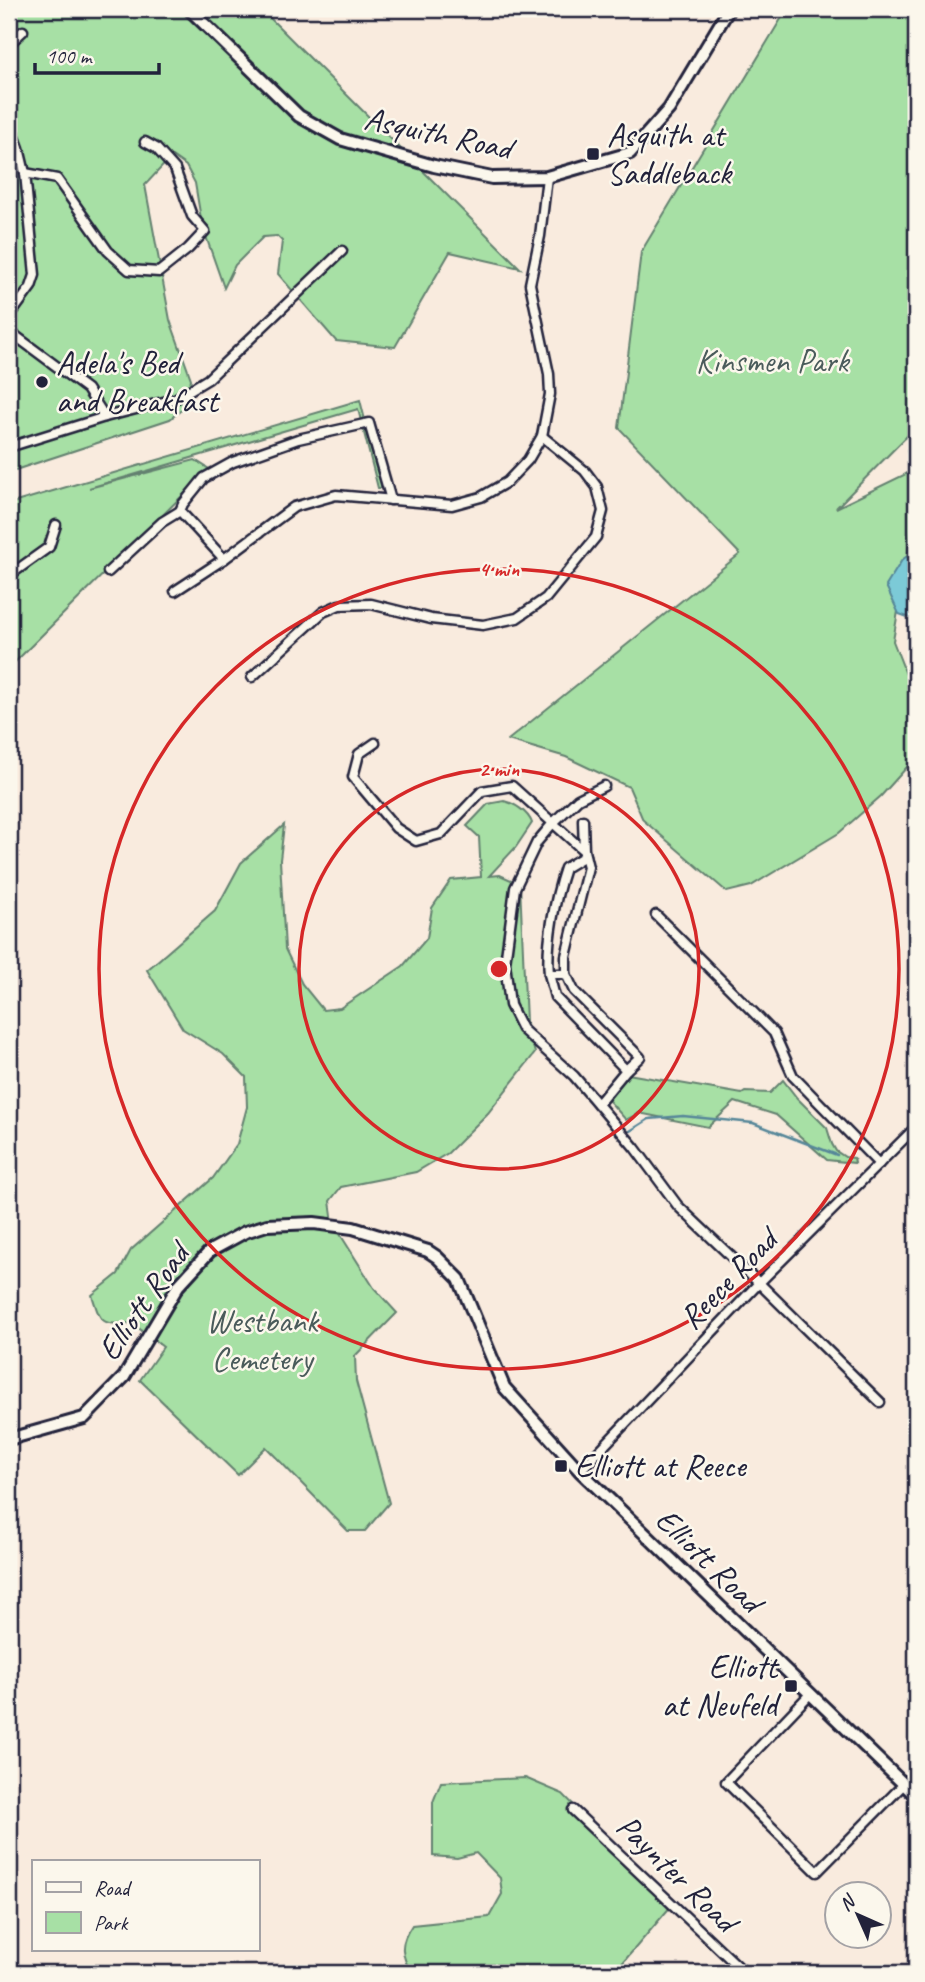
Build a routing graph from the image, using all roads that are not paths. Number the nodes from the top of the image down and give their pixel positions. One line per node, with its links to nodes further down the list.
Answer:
1 (189, 9): 8 (street, Asquith Road)
2 (729, 9): 8 (street, Asquith Road)
3 (23, 31): 4 (street)
4 (9, 44)
5 (9, 121): 7 (street)
6 (145, 142): 7 (street)
7 (25, 173): 10 (street)
8 (547, 177): 13 (street)
9 (342, 251): 12 (street)
10 (9, 317)
11 (9, 331): 12 (street)
12 (106, 417): 14 (street)
13 (542, 436): 15 (street); 22 (street)
14 (9, 447)
15 (391, 500): 16 (street); 18 (street)
16 (180, 510): 18 (street); 19 (street)
17 (56, 525): 20 (street)
18 (224, 559): 21 (street)
19 (108, 572)
20 (9, 574)
21 (175, 591)
22 (252, 677)
23 (375, 743): 26 (street)
24 (604, 786): 26 (street)
25 (583, 820): 27 (street)
26 (553, 823): 27 (street); 32 (street)
27 (585, 853): 29 (street); 30 (street)
28 (656, 915): 34 (street)
29 (549, 974): 30 (street); 31 (street)
30 (566, 974): 31 (street)
31 (626, 1070): 32 (street)
32 (598, 1104): 35 (street)
33 (916, 1127): 34 (street, Reece Road)
34 (879, 1164): 35 (street, Reece Road)
35 (759, 1283): 36 (street); 38 (street, Reece Road)
36 (880, 1402)
37 (9, 1439): 38 (street, Elliott Road)
38 (580, 1471): 39 (street, Elliott Road)
39 (810, 1695): 40 (street, Elliott Road); 40 (street)
40 (904, 1784): 41 (street, Elliott Road)
41 (916, 1796)
42 (573, 1810): 43 (street, Paynter Road)
43 (745, 1973)

